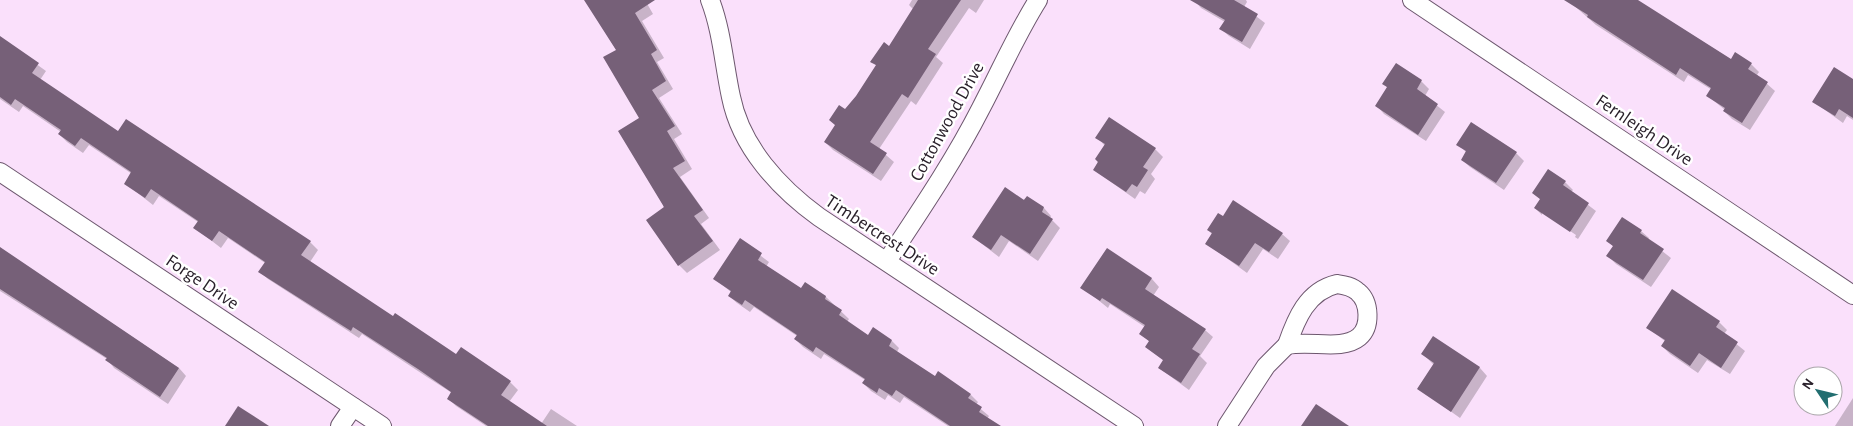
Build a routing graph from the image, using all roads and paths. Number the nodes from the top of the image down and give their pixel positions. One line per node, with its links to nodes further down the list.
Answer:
1 (710, 0): 5 (street, Timbercrest Drive)
2 (1038, 0): 5 (street, Cottonwood Drive)
3 (1412, 0): 6 (street, Fernleigh Drive)
4 (0, 172): 8 (street, Forge Drive)
5 (887, 261): 11 (street, Timbercrest Drive)
6 (1853, 295)
7 (1287, 345): 7 (street); 12 (street)
8 (353, 407): 9 (street); 10 (street, Forge Drive)
9 (340, 426)
10 (382, 426)
11 (1134, 426)
12 (1227, 426)

